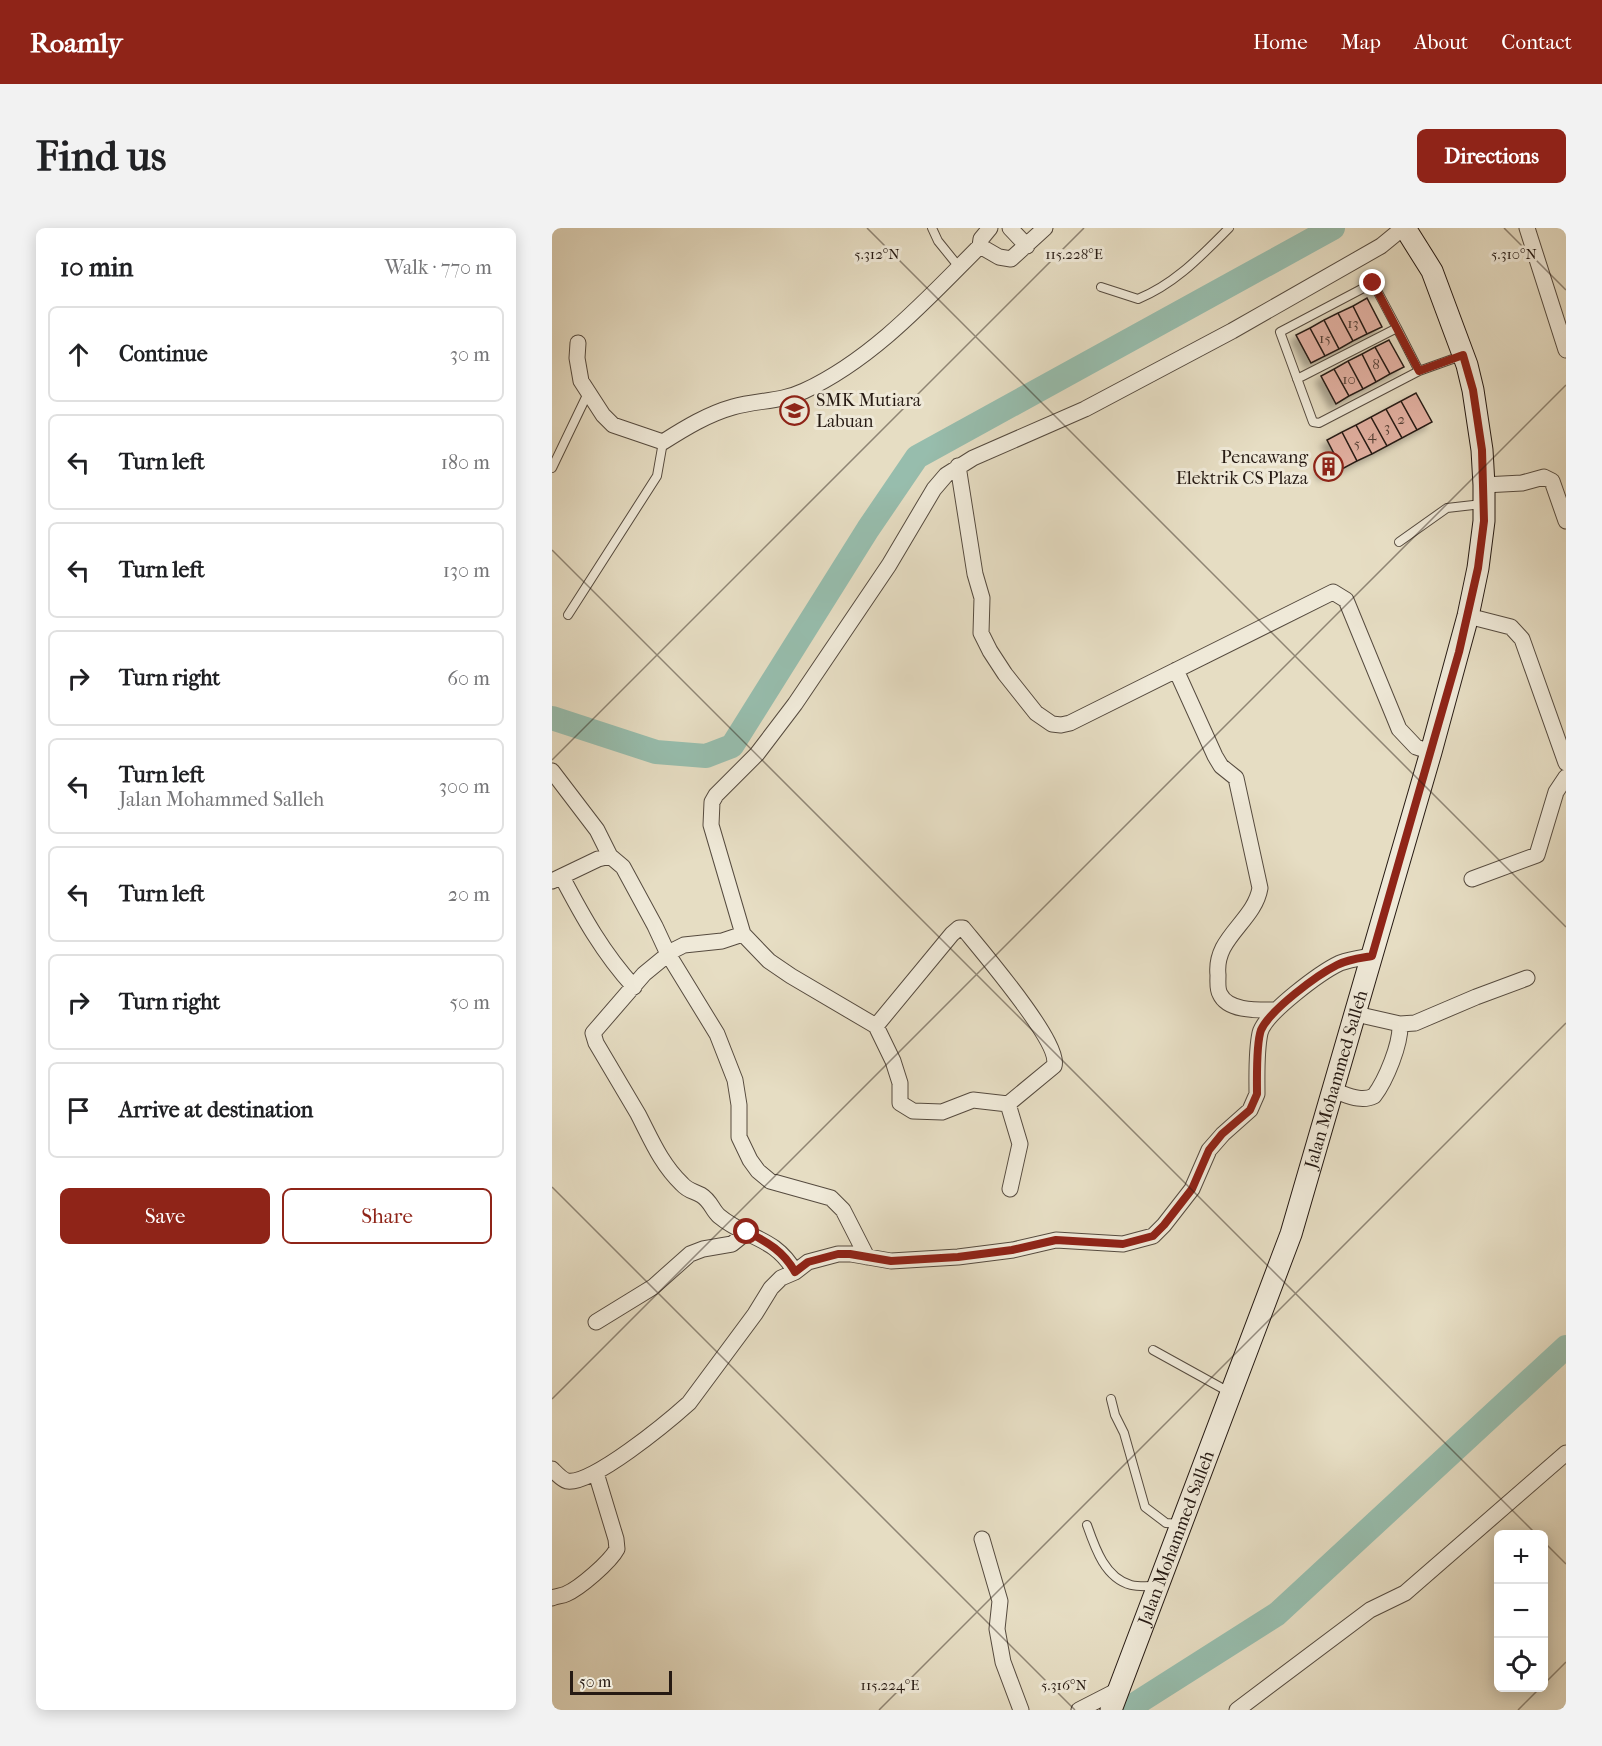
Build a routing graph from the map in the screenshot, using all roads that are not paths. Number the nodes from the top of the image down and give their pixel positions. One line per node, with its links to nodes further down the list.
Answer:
1 (932, 228): 10 (lane)
2 (990, 228): 8 (street)
3 (1010, 228): 9 (street)
4 (1045, 228): 9 (street)
5 (1229, 228): 11 (lane)
6 (1404, 228): 15 (main road, Jalan Mohammed Salleh); 20 (street)
7 (1527, 228): 14 (street)
8 (980, 246): 9 (street); 10 (street)
9 (1027, 246)
10 (959, 267): 19 (street)
11 (1101, 287)
12 (1397, 328): 16 (lane); 17 (lane); 17 (lane)
13 (578, 343): 18 (street)
14 (1566, 350)
15 (1463, 355): 16 (lane); 22 (main road, Jalan Mohammed Salleh)
16 (1419, 371): 17 (lane)
17 (1297, 379)
18 (588, 393): 19 (street); 21 (lane)
19 (663, 442): 25 (lane)
20 (958, 466): 27 (street); 35 (street)
21 (552, 468)
22 (1484, 494): 23 (street); 24 (lane); 26 (main road, Jalan Mohammed Salleh)
23 (1566, 521)
24 (1399, 542)
25 (568, 615)
26 (1468, 616): 28 (main road, Jalan Mohammed Salleh); 29 (street)
27 (1176, 670): 28 (street); 40 (street)
28 (1431, 752): 37 (main road, Jalan Mohammed Salleh)
29 (1566, 763)
30 (552, 771): 32 (street)
31 (1566, 777): 34 (street)
32 (610, 856): 33 (street); 36 (street)
33 (557, 879): 39 (street)
34 (1472, 879)
35 (742, 934): 36 (street); 43 (street)
36 (668, 954): 39 (street); 48 (street)
37 (1372, 956): 40 (street); 41 (main road, Jalan Mohammed Salleh)
38 (1527, 978): 42 (street)
39 (634, 987): 47 (street)
40 (1276, 1010): 48 (street)
41 (1356, 1014): 42 (street); 44 (main road, Jalan Mohammed Salleh)
42 (1400, 1024): 44 (street)
43 (876, 1026): 45 (street); 45 (street)
44 (1332, 1090): 52 (main road, Jalan Mohammed Salleh)
45 (1008, 1104): 46 (street)
46 (1010, 1189)
47 (747, 1232): 49 (street); 50 (street)
48 (867, 1257): 49 (street)
49 (795, 1272): 56 (street)
50 (596, 1322)
51 (1153, 1350): 52 (lane)
52 (1230, 1393): 57 (main road, Jalan Mohammed Salleh)
53 (1111, 1399): 57 (lane)
54 (1566, 1452): 65 (street)
55 (552, 1469): 56 (street)
56 (596, 1473): 61 (street)
57 (1181, 1524): 60 (main road, Jalan Mohammed Salleh)
58 (1087, 1525): 60 (lane)
59 (982, 1539): 63 (street)
60 (1157, 1586): 62 (main road, Jalan Mohammed Salleh)
61 (552, 1598)
62 (1115, 1698): 64 (street)
63 (1021, 1710)
64 (1079, 1710)
65 (1237, 1710)

